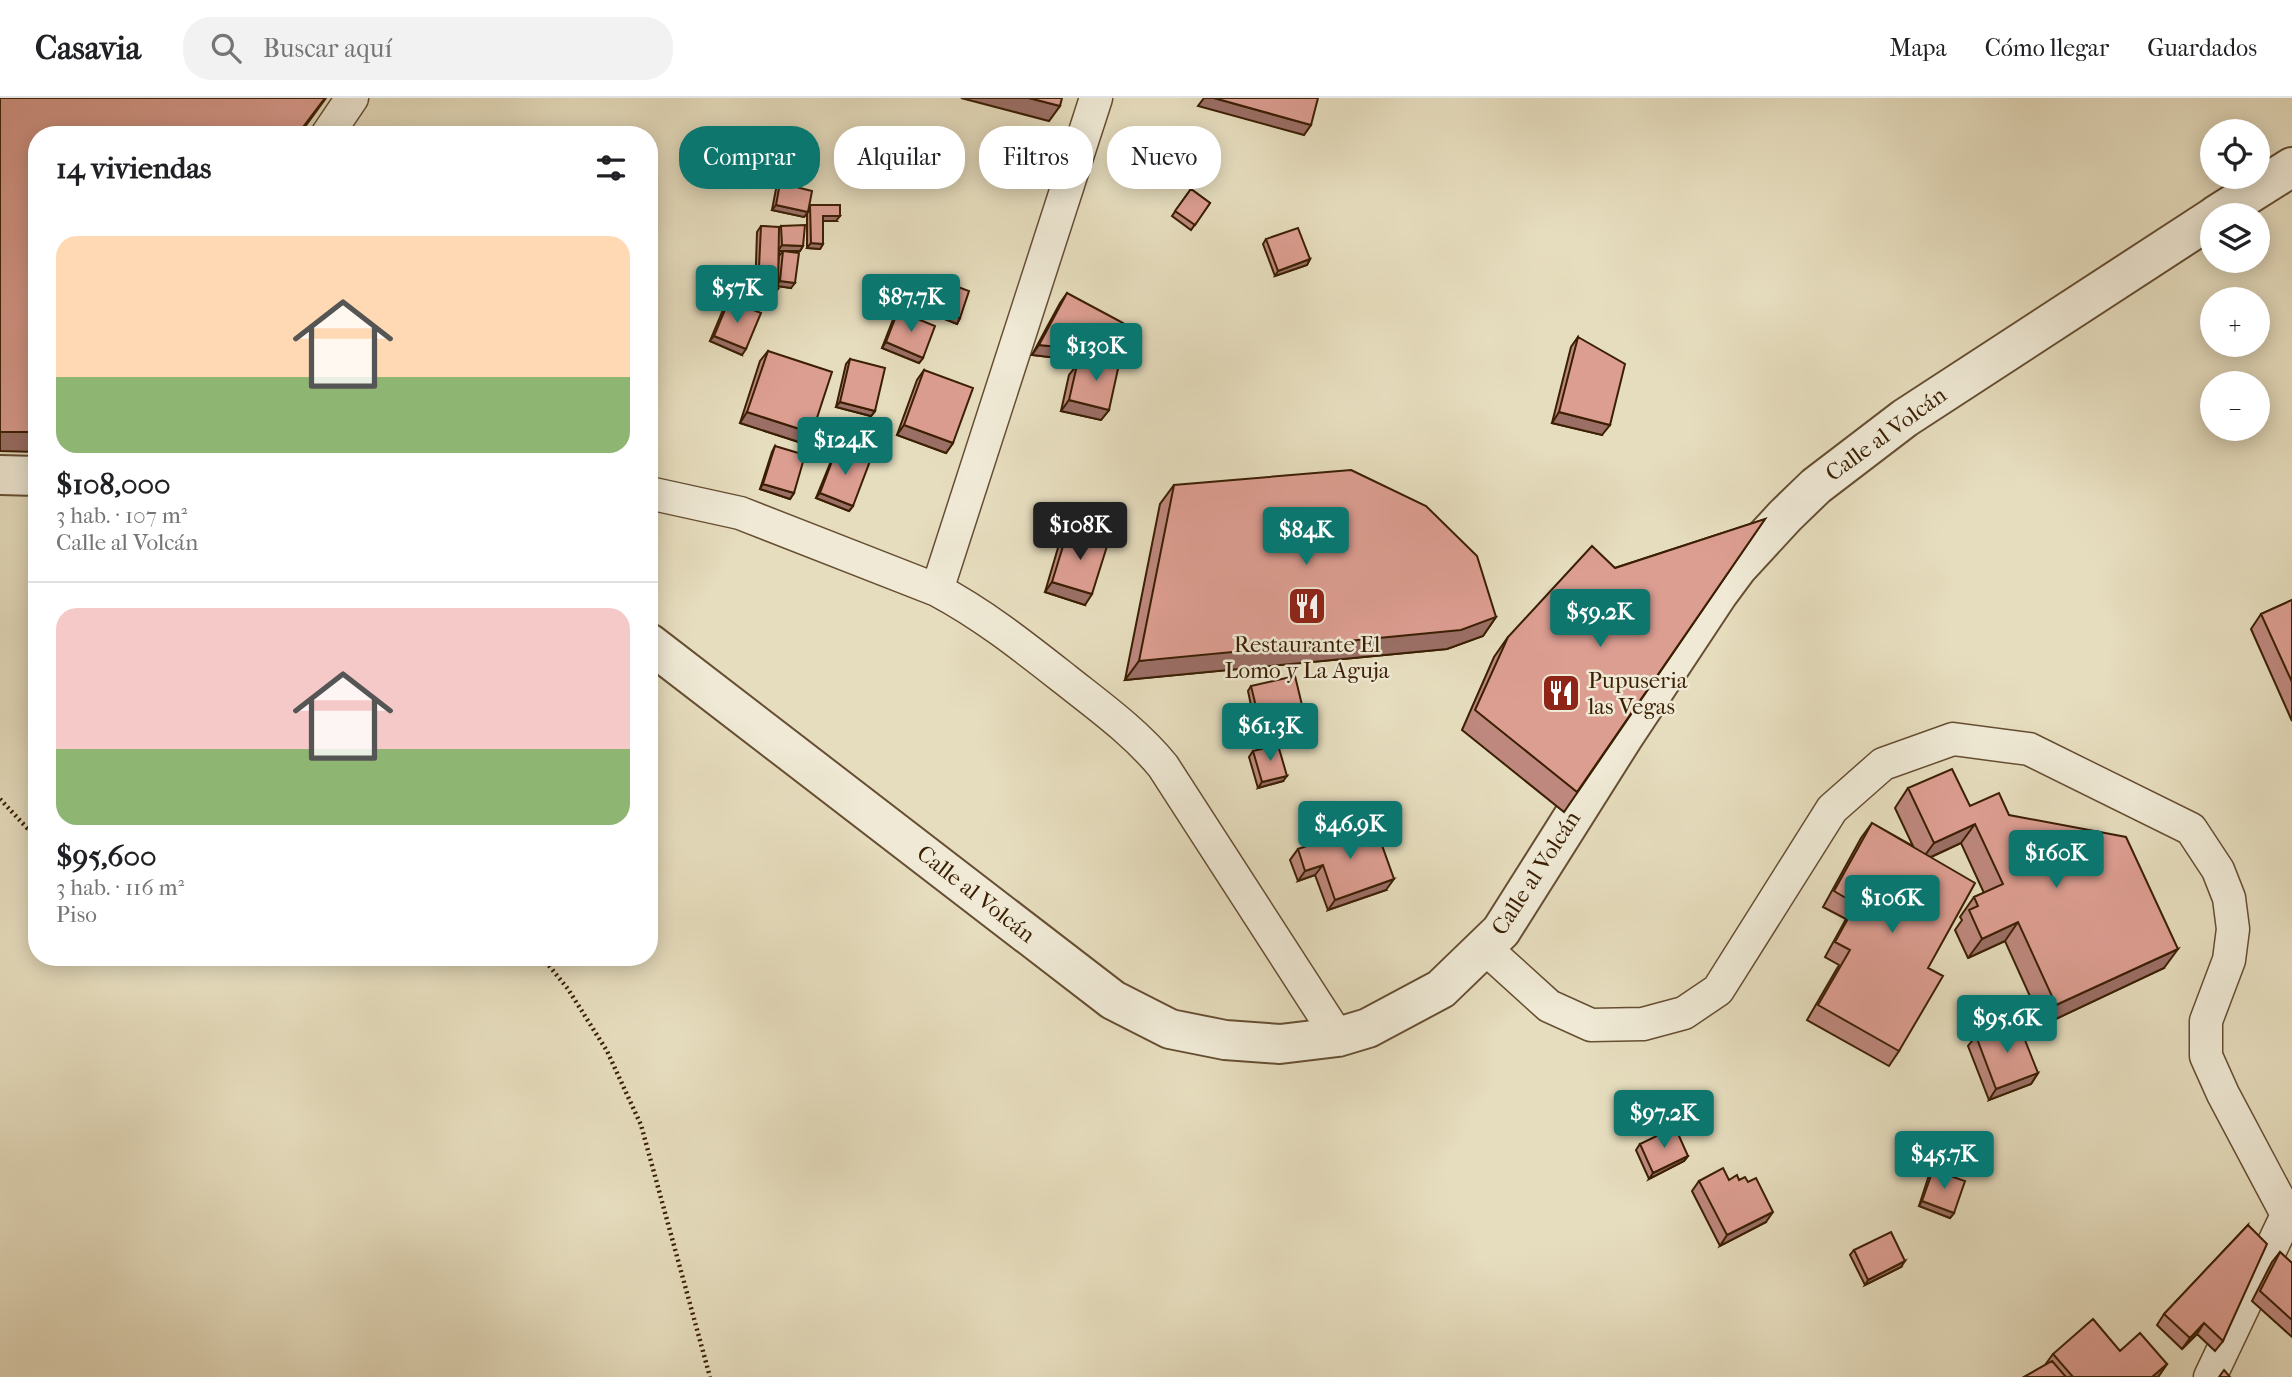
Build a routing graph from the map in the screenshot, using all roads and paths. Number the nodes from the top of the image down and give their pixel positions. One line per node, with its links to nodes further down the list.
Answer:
1 (352, 98): 3 (street)
2 (1096, 98): 10 (street)
3 (333, 126)
4 (2292, 167): 5 (street, Calle al Volcán)
5 (2235, 203)
6 (2200, 225): 14 (street, Calle al Volcán)
7 (0, 475): 8 (street)
8 (28, 476)
9 (658, 495): 10 (street)
10 (937, 590): 16 (street)
11 (658, 650): 16 (street, Calle al Volcán)
12 (0, 799): 13 (path)
13 (28, 828)
14 (1485, 948): 16 (street, Calle al Volcán); 17 (street)
15 (549, 966): 18 (path)
16 (1338, 1037)
17 (2289, 1221): 19 (street)
18 (710, 1377)
19 (2210, 1377)

